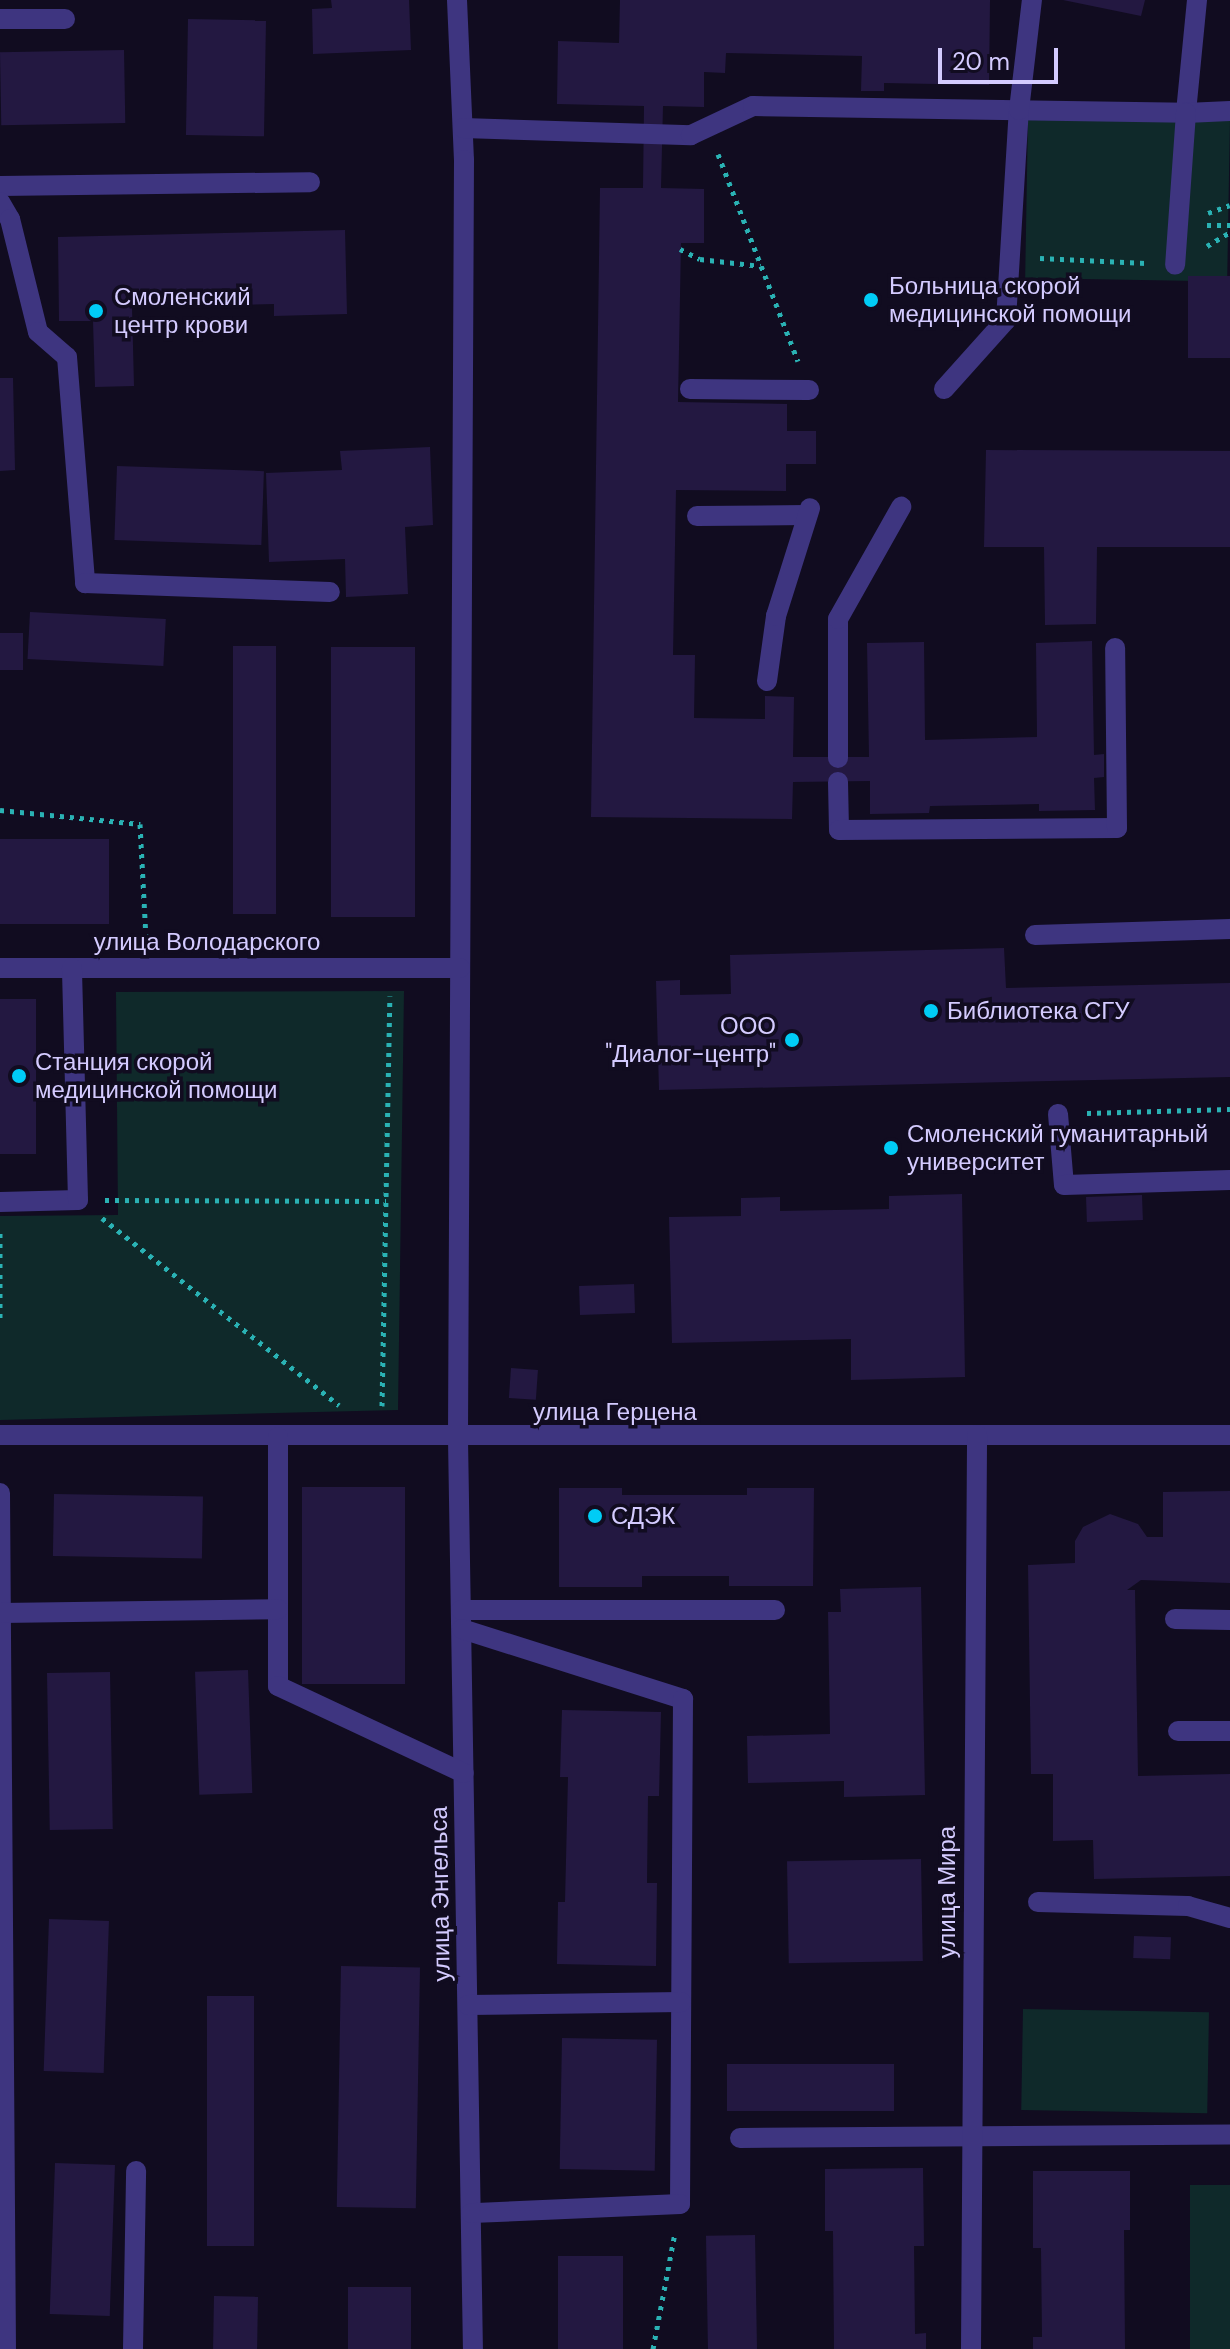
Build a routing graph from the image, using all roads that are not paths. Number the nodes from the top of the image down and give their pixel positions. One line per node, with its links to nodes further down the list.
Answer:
1 (457, 0): 9 (street, улица Энгельса)
2 (1032, 0): 6 (street)
3 (1197, 0): 8 (street)
4 (0, 19): 5 (street)
5 (65, 19)
6 (1019, 110): 8 (street); 9 (street); 15 (street)
7 (1230, 111): 8 (street)
8 (1186, 113): 13 (street)
9 (463, 128): 28 (street, улица Энгельса)
10 (310, 182): 11 (street)
11 (0, 186)
12 (0, 202): 19 (street)
13 (1175, 265)
14 (690, 389): 16 (street)
15 (944, 389)
16 (809, 390)
17 (901, 507): 22 (street)
18 (697, 516): 21 (street)
19 (330, 592)
20 (1115, 648): 23 (street)
21 (767, 681)
22 (838, 758)
23 (838, 782)
24 (1230, 929): 25 (street)
25 (1035, 935)
26 (0, 968): 27 (street, улица Володарского)
27 (72, 968): 28 (street, улица Володарского); 31 (street)
28 (460, 968): 36 (street, улица Энгельса)
29 (1058, 1114): 30 (street)
30 (1230, 1180)
31 (0, 1202)
32 (0, 1435): 35 (street, улица Герцена)
33 (977, 1435): 34 (street, улица Герцена); 36 (street, улица Герцена); 52 (street, улица Мира)
34 (1230, 1435)
35 (278, 1437): 36 (street, улица Герцена); 38 (street)
36 (458, 1439): 41 (street, улица Энгельса)
37 (0, 1493): 40 (street)
38 (278, 1609): 40 (street); 46 (street)
39 (775, 1610): 41 (street)
40 (1, 1613): 56 (street)
41 (462, 1619): 46 (street, улица Энгельса); 49 (street)
42 (1175, 1619): 43 (street)
43 (1230, 1620)
44 (1178, 1731): 45 (street)
45 (1230, 1731)
46 (464, 1773): 50 (street, улица Энгельса)
47 (1038, 1902): 48 (street)
48 (1230, 1918)
49 (681, 2002): 50 (street); 55 (street)
50 (468, 2005): 55 (street, улица Энгельса)
51 (1230, 2135): 52 (street)
52 (972, 2137): 53 (street); 59 (street, улица Мира)
53 (740, 2138)
54 (136, 2171): 57 (street)
55 (471, 2213): 58 (street, улица Энгельса)
56 (6, 2349)
57 (133, 2349)
58 (473, 2349)
59 (971, 2349)

